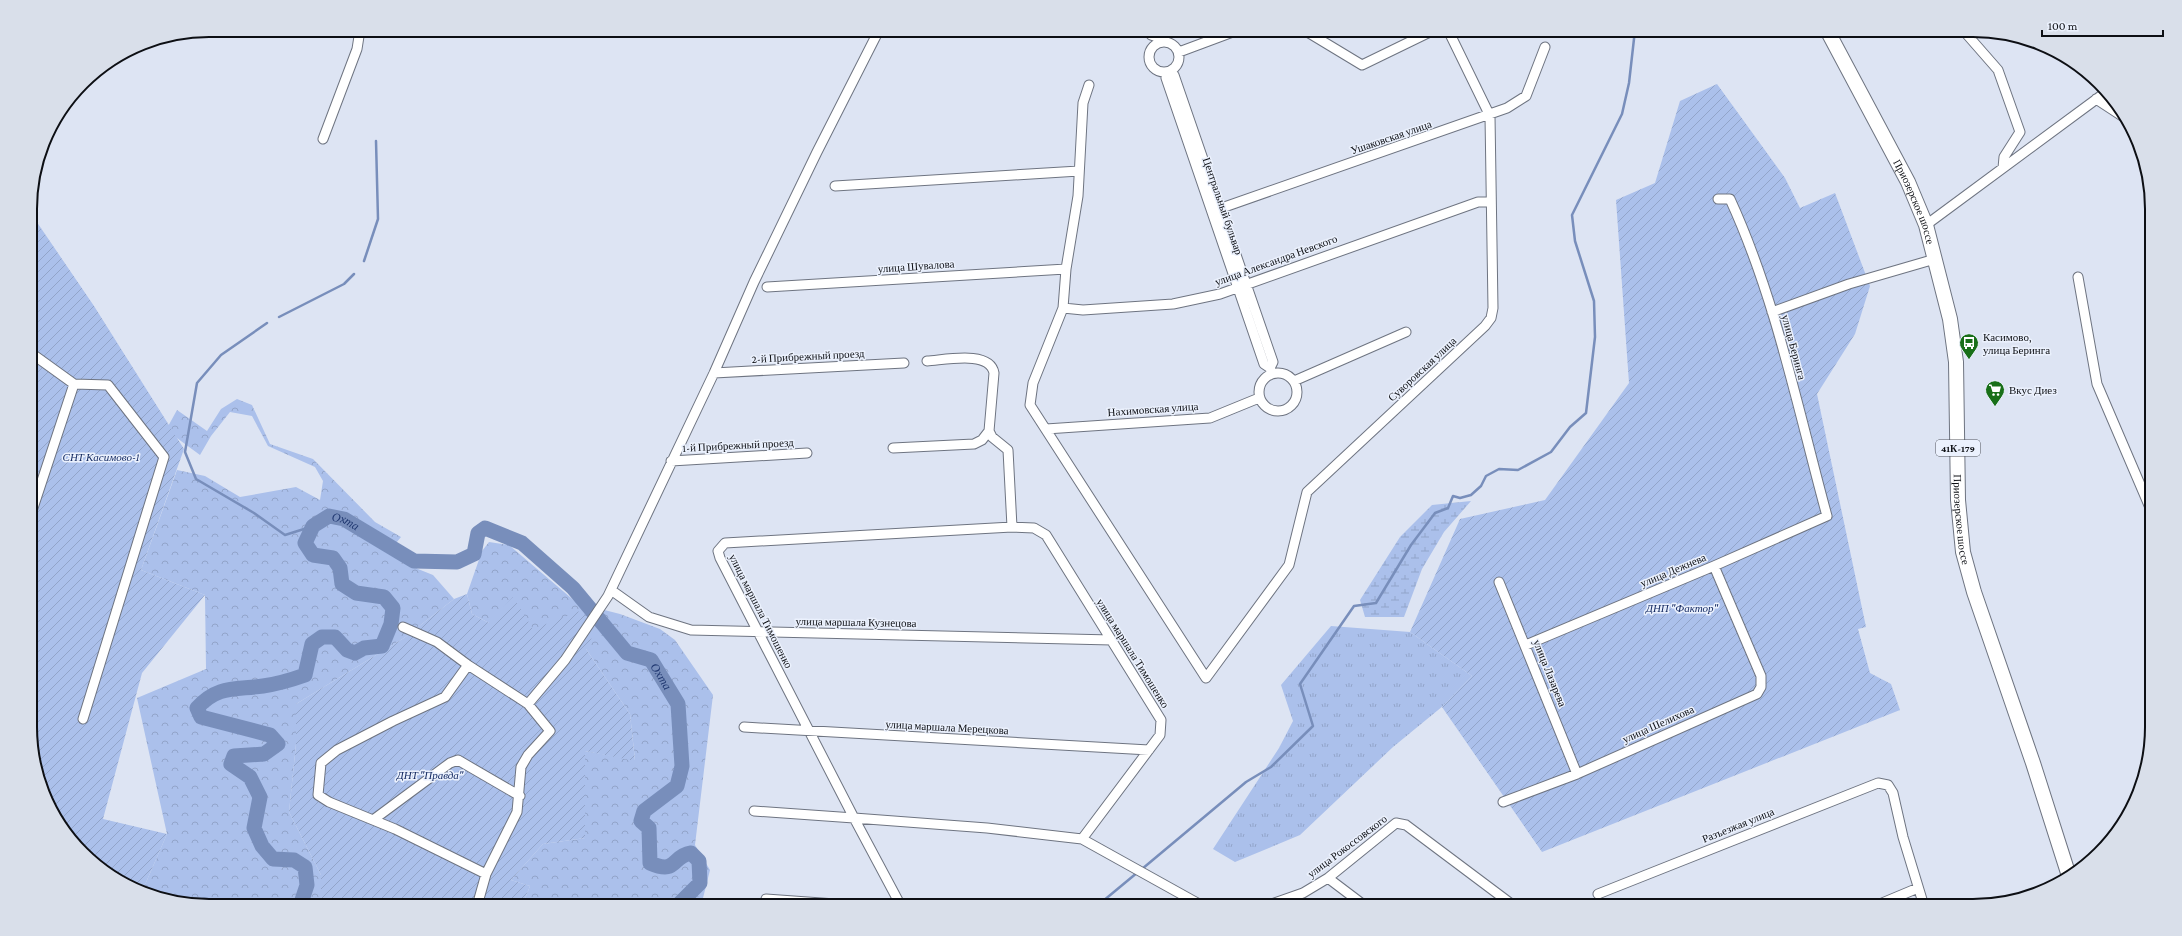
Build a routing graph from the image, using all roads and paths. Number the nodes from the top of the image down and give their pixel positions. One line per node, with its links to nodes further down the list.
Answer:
1 (359, 37): 19 (street)
2 (876, 37): 39 (street)
3 (1158, 37): 13 (street)
4 (1160, 37): 12 (street)
5 (1219, 37): 12 (street)
6 (1316, 37): 7 (street)
7 (1420, 37)
8 (1451, 37): 18 (street, Суворовская улица)
9 (1831, 37): 26 (main road, Приозерское шоссе / 41К-179)
10 (1969, 37): 20 (street)
11 (1545, 47): 18 (street, Ушаковская улица)
12 (1179, 52): 13 (street)
13 (1170, 73): 25 (street, Центральный бульвар)
14 (1089, 85): 21 (street)
15 (2101, 95): 16 (street)
16 (2096, 99): 17 (street); 20 (street)
17 (2114, 110)
18 (1490, 116): 24 (street, Суворовская улица); 25 (street, Ушаковская улица)
19 (323, 139)
20 (2003, 168): 26 (street)
21 (1079, 172): 22 (street); 28 (street)
22 (835, 186)
23 (1718, 199): 33 (street, улица Беринга)
24 (1491, 202): 30 (street, улица Александра Невского); 43 (street, Суворовская улица)
25 (1216, 210): 30 (street, Центральный бульвар)
26 (1926, 224): 27 (main road, Приозерское шоссе / 41К-179)
27 (1935, 259): 33 (street); 74 (main road, Приозерское шоссе / 41К-179)
28 (1066, 269): 31 (street, улица Шувалова); 32 (street)
29 (2078, 277): 51 (street)
30 (1242, 284): 32 (street, улица Александра Невского); 38 (street, Центральный бульвар)
31 (767, 287)
32 (1063, 308): 43 (street)
33 (1772, 312): 52 (street, улица Беринга)
34 (1406, 332): 40 (street)
35 (37, 358): 41 (street)
36 (927, 361): 44 (street)
37 (904, 363): 39 (street, 2-й Прибрежный проезд)
38 (1271, 371): 40 (street); 42 (street)
39 (714, 373): 49 (street)
40 (1294, 381): 42 (street)
41 (74, 384): 50 (street); 63 (street)
42 (1259, 398): 43 (street, Нахимовская улица)
43 (1046, 429)
44 (989, 431): 45 (street); 46 (street)
45 (1001, 443): 46 (street); 53 (street)
46 (974, 444): 47 (street)
47 (893, 448)
48 (807, 453): 49 (street, 1-й Прибрежный проезд)
49 (671, 461): 56 (street)
50 (37, 496)
51 (2145, 496)
52 (1827, 516): 54 (street, улица Дежнева)
53 (1012, 527): 58 (street, улица маршала Тимошенко); 59 (street, улица маршала Тимошенко)
54 (1714, 566): 60 (street, улица Дежнева); 67 (street, улица Шелихова)
55 (1499, 582): 60 (street, улица Лазарева)
56 (610, 593): 58 (street, улица маршала Кузнецова); 62 (street)
57 (403, 627): 61 (street)
58 (758, 632): 59 (street, улица маршала Кузнецова); 65 (street, улица маршала Тимошенко)
59 (1112, 640): 66 (street, улица маршала Тимошенко)
60 (1526, 645): 67 (street, улица Лазарева)
61 (468, 665): 62 (street); 72 (street)
62 (528, 704): 68 (street)
63 (83, 719)
64 (744, 727): 65 (street, улица маршала Мерецкова)
65 (809, 731): 66 (street, улица маршала Мерецкова); 71 (street, улица маршала Тимошенко)
66 (1148, 750): 73 (street, улица маршала Тимошенко)
67 (1577, 774): 69 (street, улица Шелихова)
68 (520, 796): 72 (street); 75 (street)
69 (1504, 802)
70 (754, 812): 71 (street)
71 (854, 818): 73 (street); 80 (street, улица маршала Тимошенко)
72 (373, 820): 75 (street)
73 (1082, 839): 81 (street)
74 (2067, 870)
75 (486, 874): 79 (street)
76 (1328, 878): 82 (street, улица Рокоссовского); 83 (street); 84 (street, улица Рокоссовского)
77 (1918, 888): 78 (street, Разъезжая улица); 85 (street); 86 (street)
78 (1598, 894)
79 (479, 899)
80 (897, 899)
81 (1190, 899)
82 (1286, 899)
83 (1355, 899)
84 (1505, 899)
85 (1892, 899)
86 (1922, 899)

